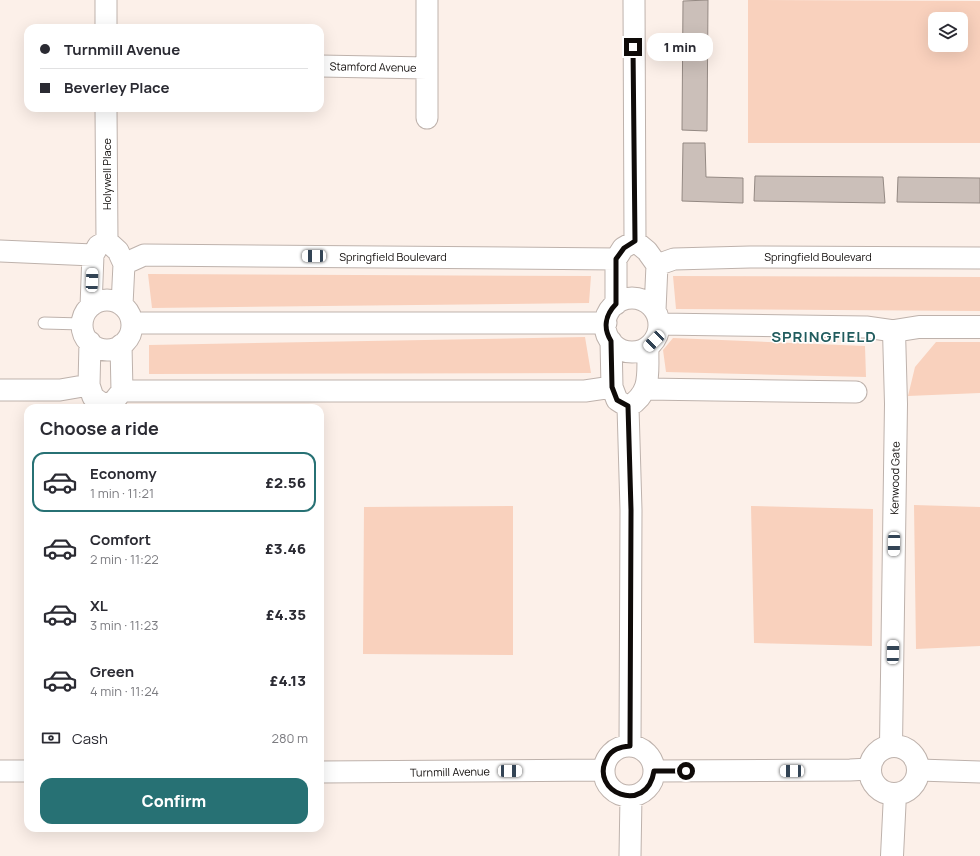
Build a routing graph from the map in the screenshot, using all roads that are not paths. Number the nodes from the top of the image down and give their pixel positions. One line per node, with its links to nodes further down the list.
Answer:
1 (106, 0): 4 (street)
2 (427, 0): 6 (street, Stamford Avenue)
3 (634, 0): 9 (street)
4 (106, 24)
5 (324, 66): 6 (street, Stamford Avenue)
6 (427, 68): 8 (street, Stamford Avenue)
7 (106, 112): 10 (street, Holywell Place)
8 (427, 118)
9 (635, 241): 13 (street); 15 (street)
10 (100, 248): 11 (street); 14 (street); 21 (street, Holywell Place)
11 (0, 251)
12 (980, 258): 15 (street, Springfield Boulevard)
13 (616, 259): 14 (street, Springfield Boulevard); 16 (street)
14 (124, 264): 17 (street)
15 (657, 265): 18 (street)
16 (616, 304): 18 (street); 24 (street)
17 (122, 305): 20 (street); 21 (street)
18 (657, 317): 23 (street); 26 (street)
19 (44, 323): 21 (lane)
20 (132, 323): 24 (street); 25 (street)
21 (88, 324): 25 (street); 27 (street, Holywell Place)
22 (980, 327): 23 (street)
23 (894, 331): 36 (street, Kenwood Gate)
24 (608, 332): 26 (street); 28 (street)
25 (121, 345): 31 (street)
26 (648, 347): 29 (street)
27 (89, 385): 30 (street); 33 (street)
28 (612, 387): 31 (street); 35 (street)
29 (646, 389): 32 (street); 35 (street)
30 (0, 390)
31 (122, 391): 34 (street)
32 (856, 392)
33 (101, 404)
34 (109, 404)
35 (628, 406): 37 (street)
36 (891, 745): 38 (street); 40 (street)
37 (630, 746): 39 (street); 43 (street)
38 (870, 769): 43 (street); 46 (street)
39 (603, 770): 44 (street, Turnmill Avenue); 47 (street)
40 (919, 770): 45 (street); 46 (street)
41 (0, 771): 42 (street)
42 (24, 771)
43 (654, 771): 47 (street)
44 (324, 772)
45 (980, 772)
46 (895, 794): 49 (street)
47 (631, 796): 48 (street)
48 (630, 856)
49 (892, 856)

